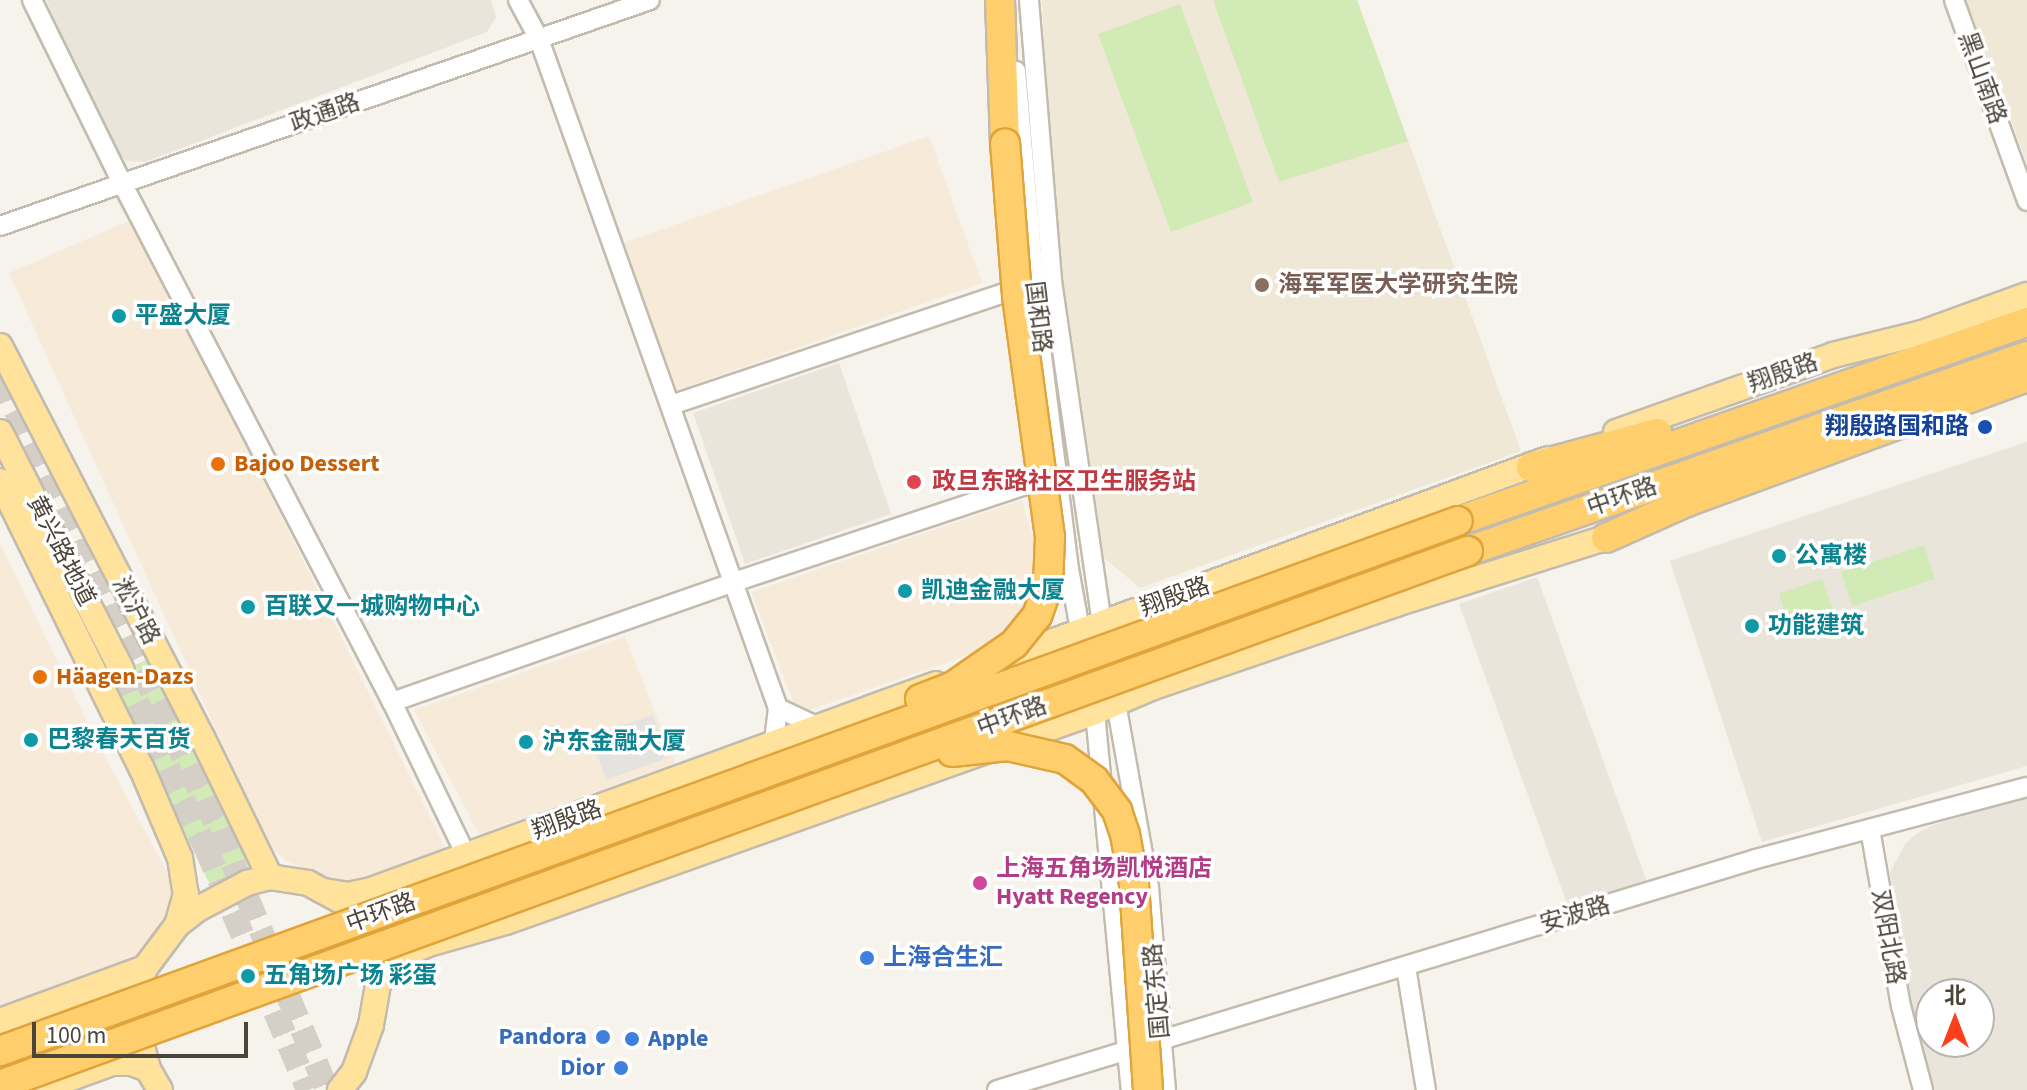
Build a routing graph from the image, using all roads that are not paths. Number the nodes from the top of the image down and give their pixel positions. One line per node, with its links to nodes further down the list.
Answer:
1 (32, 0): 9 (street)
2 (518, 0): 8 (street)
3 (650, 0): 8 (street, 政通路)
4 (1000, 0): 36 (highway, bridge)
5 (1012, 0): 12 (street, 国和路)
6 (1029, 0): 27 (street, 国和路)
7 (1954, 0): 10 (street, 黑山南路)
8 (539, 39): 9 (street, 政通路); 20 (street)
9 (122, 183): 11 (street, 政通路); 30 (street)
10 (2027, 201)
11 (0, 226)
12 (1033, 283): 20 (street); 23 (street, 国和路)
13 (2027, 295): 22 (main road, 翔殷路)
14 (2027, 322): 16 (highway, 中环路)
15 (0, 346): 37 (main road, 淞沪路)
16 (1931, 356): 22 (highway); 36 (highway, 中环路, bridge)
17 (2027, 356): 39 (highway, 中环路, bridge)
18 (2027, 377): 25 (highway)
19 (2027, 390): 25 (main road)
20 (671, 405): 26 (street)
21 (0, 432): 28 (main road, 黄兴路地道)
22 (1531, 467): 27 (main road, 翔殷路)
23 (1060, 474): 26 (street); 27 (street, 国和路)
24 (0, 481): 40 (main road)
25 (1606, 538): 29 (main road)
26 (731, 583): 30 (street); 31 (street)
27 (1091, 628): 29 (street); 32 (main road, 翔殷路)
28 (122, 670)
29 (1104, 701): 43 (main road); 45 (street, 国定东路); 47 (street, 国定东路)
30 (392, 702): 36 (street)
31 (778, 708): 32 (street); 33 (street)
32 (818, 727): 33 (main road, 翔殷路)
33 (774, 743): 36 (main road, 翔殷路)
34 (2027, 787): 35 (street, 安波路)
35 (1870, 829): 41 (street, 安波路); 57 (street, 双阳北路)
36 (472, 867): 38 (main road, 翔殷路); 46 (highway, 中环路, bridge)
37 (270, 877): 38 (main road); 40 (main road)
38 (324, 891): 43 (main road)
39 (489, 909): 50 (highway, 中环路, bridge); 54 (highway, bridge)
40 (177, 925): 42 (main road)
41 (1406, 967): 45 (street, 安波路); 56 (street)
42 (145, 968): 44 (main road); 48 (main road)
43 (379, 979): 49 (main road)
44 (0, 1021)
45 (1161, 1042): 47 (street, 安波路); 55 (street, 国定东路)
46 (0, 1051)
47 (1127, 1052): 52 (street, 安波路); 53 (street, 国定东路)
48 (154, 1080): 51 (main road)
49 (350, 1084)
50 (0, 1085)
51 (38, 1090)
52 (997, 1090)
53 (1131, 1090)
54 (1148, 1090)
55 (1166, 1090)
56 (1426, 1090)
57 (1923, 1090)

